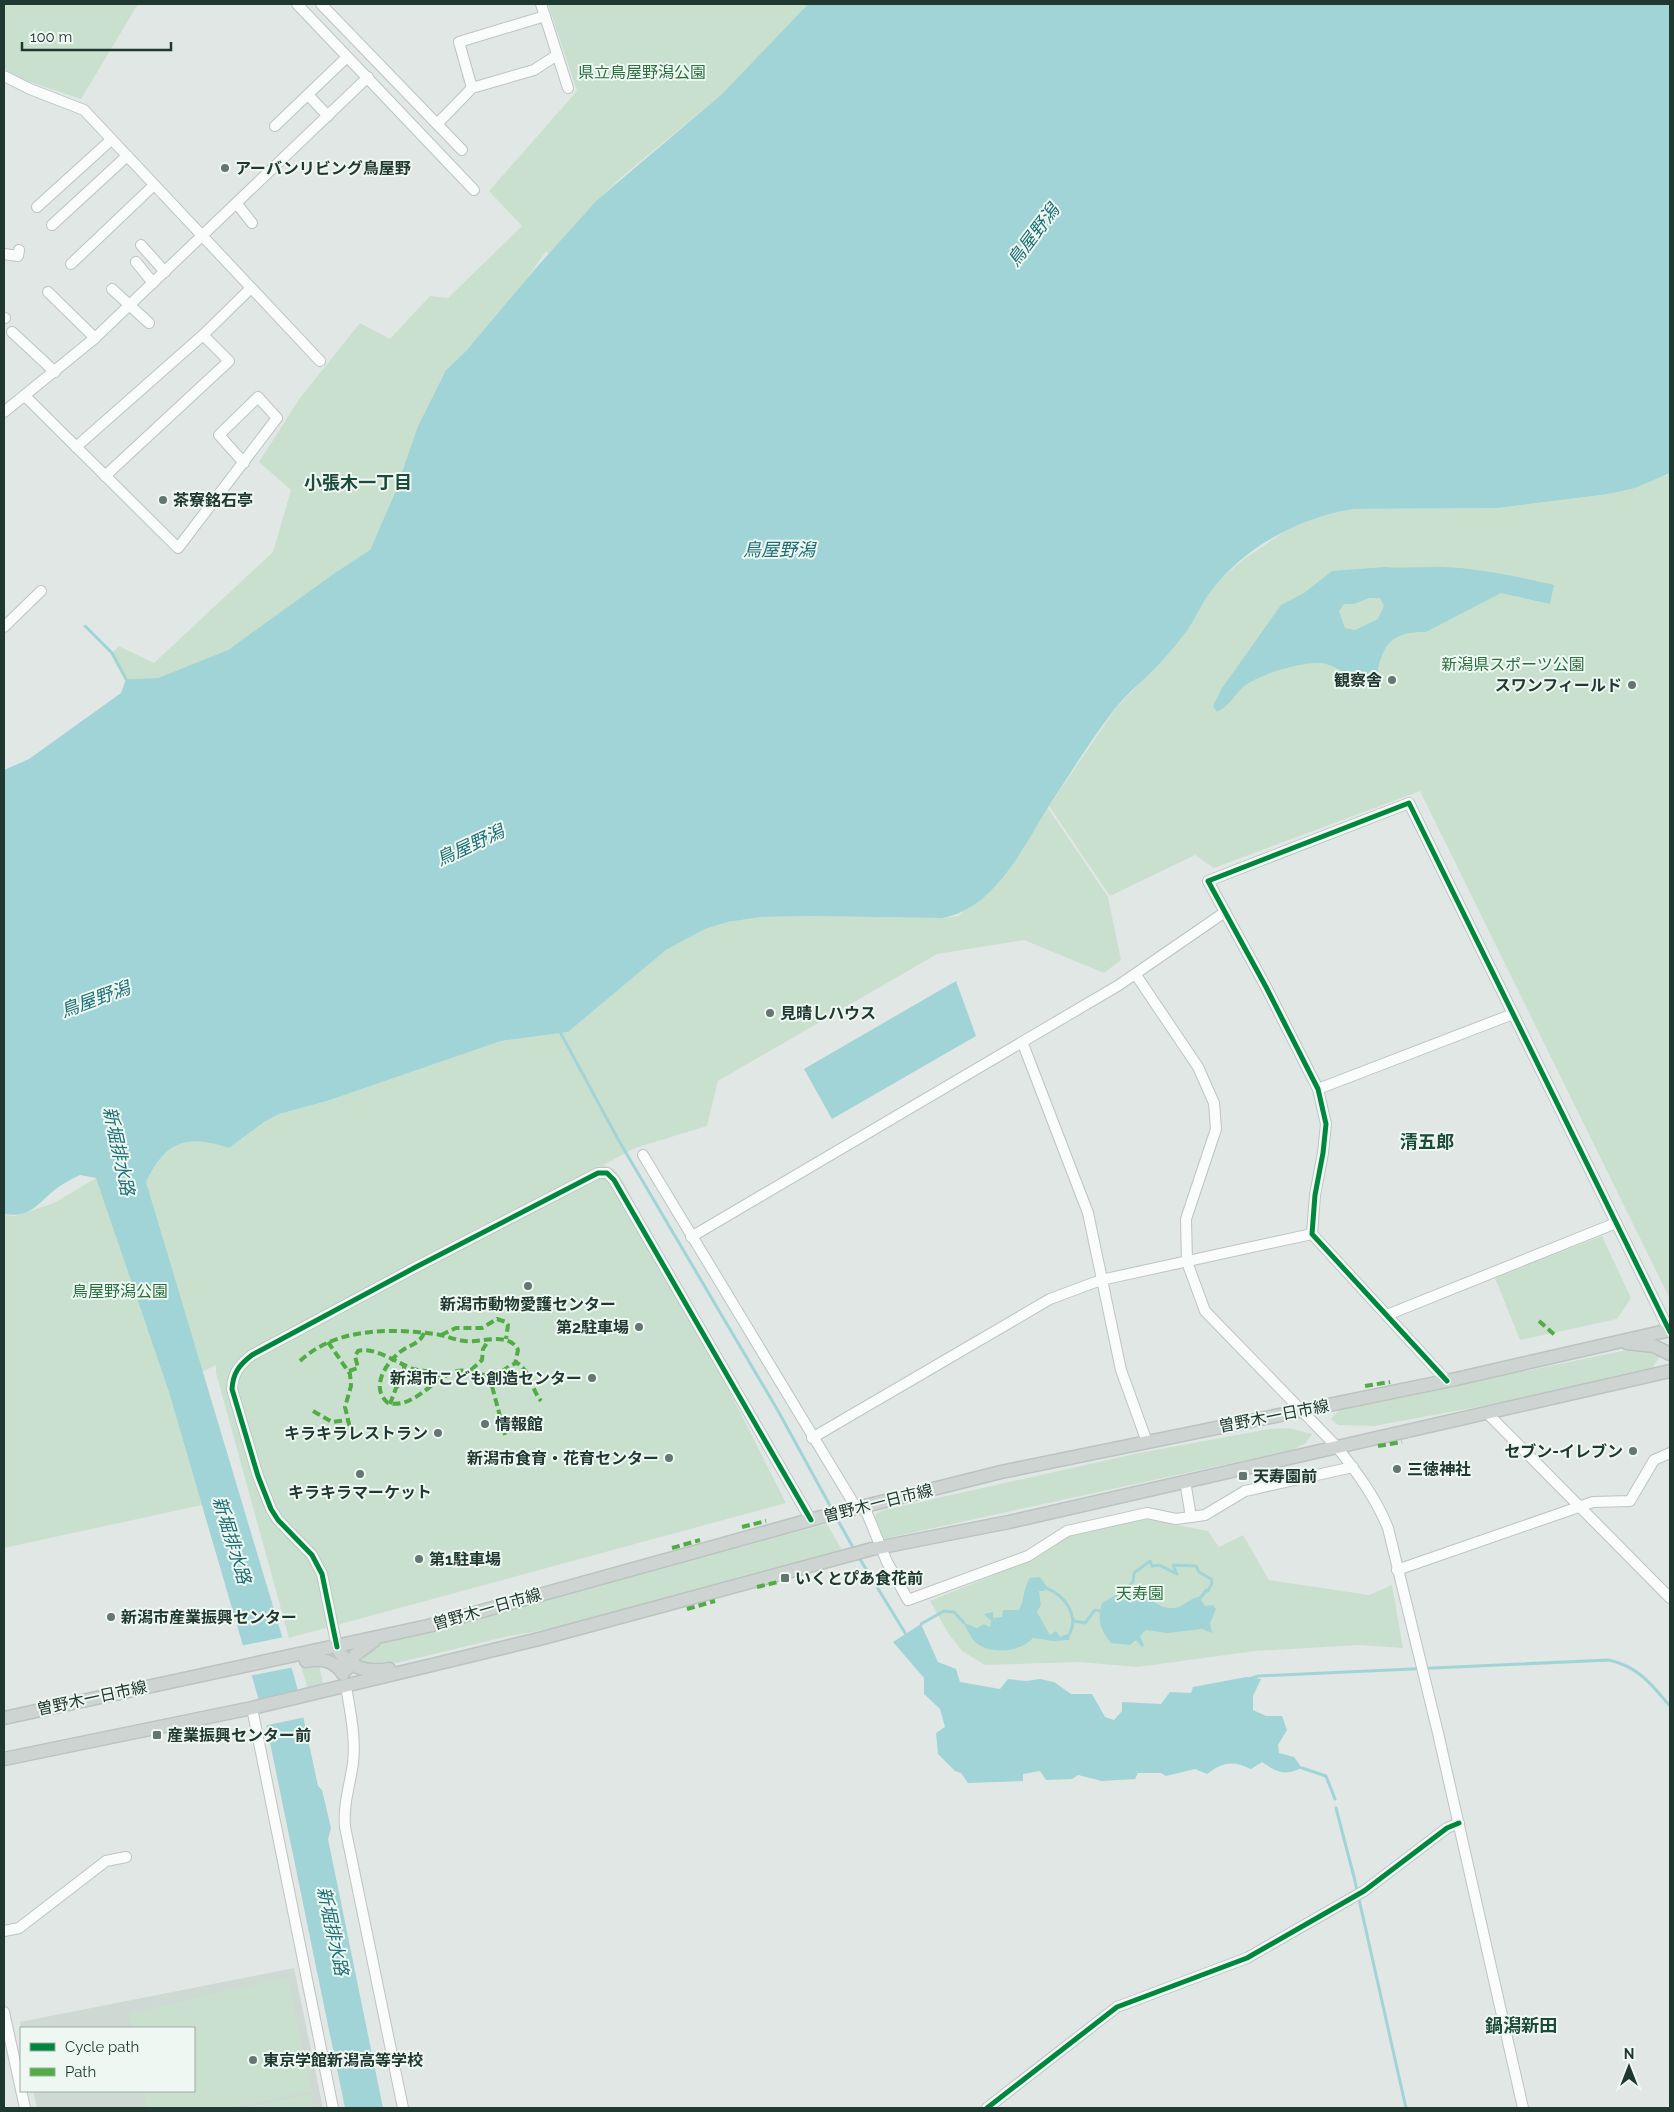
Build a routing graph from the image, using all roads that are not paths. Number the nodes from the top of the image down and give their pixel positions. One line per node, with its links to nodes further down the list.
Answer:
1 (297, 4): 6 (street)
2 (321, 4): 13 (street)
3 (541, 4): 4 (street)
4 (545, 16): 5 (street); 9 (street)
5 (558, 55): 9 (street); 10 (street)
6 (347, 57): 8 (street); 11 (street)
7 (4, 76): 15 (street)
8 (368, 77): 12 (street); 19 (street)
9 (472, 88): 13 (street)
10 (568, 88)
11 (308, 95): 12 (street); 14 (street)
12 (328, 116): 20 (street)
13 (437, 124): 16 (street)
14 (275, 126)
15 (111, 140): 17 (street); 21 (street)
16 (462, 150)
17 (127, 156): 18 (street); 23 (street)
18 (153, 186): 24 (street); 29 (street)
19 (474, 190)
20 (237, 204): 22 (street); 24 (street)
21 (37, 207)
22 (252, 223)
23 (52, 225)
24 (202, 237): 30 (street); 32 (street)
25 (141, 245): 30 (street)
26 (19, 250): 27 (street)
27 (4, 254)
28 (136, 262): 31 (street)
29 (71, 264)
30 (165, 272): 31 (street)
31 (153, 283): 35 (street)
32 (251, 288): 38 (street); 40 (street)
33 (112, 289): 35 (street)
34 (48, 292): 39 (street)
35 (129, 305): 36 (street); 39 (street)
36 (149, 323)
37 (12, 332): 41 (street)
38 (203, 335): 44 (street); 46 (street)
39 (95, 338): 41 (street)
40 (320, 361)
41 (55, 372): 42 (street)
42 (25, 396): 43 (street); 44 (street)
43 (4, 412)
44 (76, 447): 46 (street)
45 (244, 462): 45 (street); 46 (street)
46 (105, 476)
47 (41, 591): 48 (street)
48 (4, 627)
49 (1225, 912): 50 (street); 51 (street); 53 (street)
50 (1136, 976): 52 (street); 58 (street)
51 (1512, 1014): 53 (street); 55 (street)
52 (1023, 1044): 57 (street); 59 (street)
53 (1318, 1089): 56 (street)
54 (642, 1155): 57 (street)
55 (1616, 1222): 60 (street); 61 (street)
56 (1312, 1234): 58 (street); 60 (street)
57 (691, 1237): 68 (street)
58 (1187, 1262): 59 (street); 66 (street)
59 (1101, 1280): 68 (street); 69 (street)
60 (1386, 1315): 65 (street)
61 (1670, 1331): 62 (main road, 曽野木一日市線)
62 (1617, 1342): 63 (main road); 65 (main road, 曽野木一日市線)
63 (1670, 1354)
64 (1670, 1371): 67 (main road, 曽野木一日市線)
65 (1447, 1381): 66 (main road, 曽野木一日市線)
66 (1302, 1410): 69 (main road, 曽野木一日市線); 70 (street)
67 (1488, 1414): 70 (main road, 曽野木一日市線); 74 (street)
68 (812, 1438): 75 (street)
69 (1147, 1442): 75 (main road, 曽野木一日市線)
70 (1336, 1446): 72 (street); 73 (main road, 曽野木一日市線)
71 (1670, 1453): 74 (street)
72 (1353, 1467): 76 (street); 79 (street)
73 (1185, 1481): 76 (street); 78 (main road, 曽野木一日市線)
74 (1580, 1507): 79 (street); 80 (street)
75 (857, 1508): 77 (main road, 曽野木一日市線); 78 (street)
76 (1191, 1517): 78 (street)
77 (816, 1519): 81 (main road, 曽野木一日市線); 84 (street)
78 (876, 1548): 83 (main road, 曽野木一日市線)
79 (1397, 1570): 89 (street)
80 (1670, 1598)
81 (383, 1636): 84 (main road, 曽野木一日市線); 84 (main road)
82 (293, 1660): 84 (main road, 曽野木一日市線); 84 (main road); 87 (main road, 曽野木一日市線)
83 (436, 1664): 84 (main road, 曽野木一日市線); 84 (main road)
84 (342, 1668): 85 (main road, 曽野木一日市線); 85 (main road); 97 (street)
85 (319, 1692): 86 (main road, 曽野木一日市線)
86 (253, 1708): 88 (main road, 曽野木一日市線); 96 (street)
87 (4, 1718)
88 (4, 1759)
89 (1459, 1823): 98 (street); 99 (street)
90 (126, 1857): 91 (street)
91 (4, 1931)
92 (4, 2012): 93 (street)
93 (20, 2085)
94 (22, 2092): 95 (street)
95 (25, 2108)
96 (333, 2108)
97 (403, 2108)
98 (987, 2108)
99 (1523, 2108)

